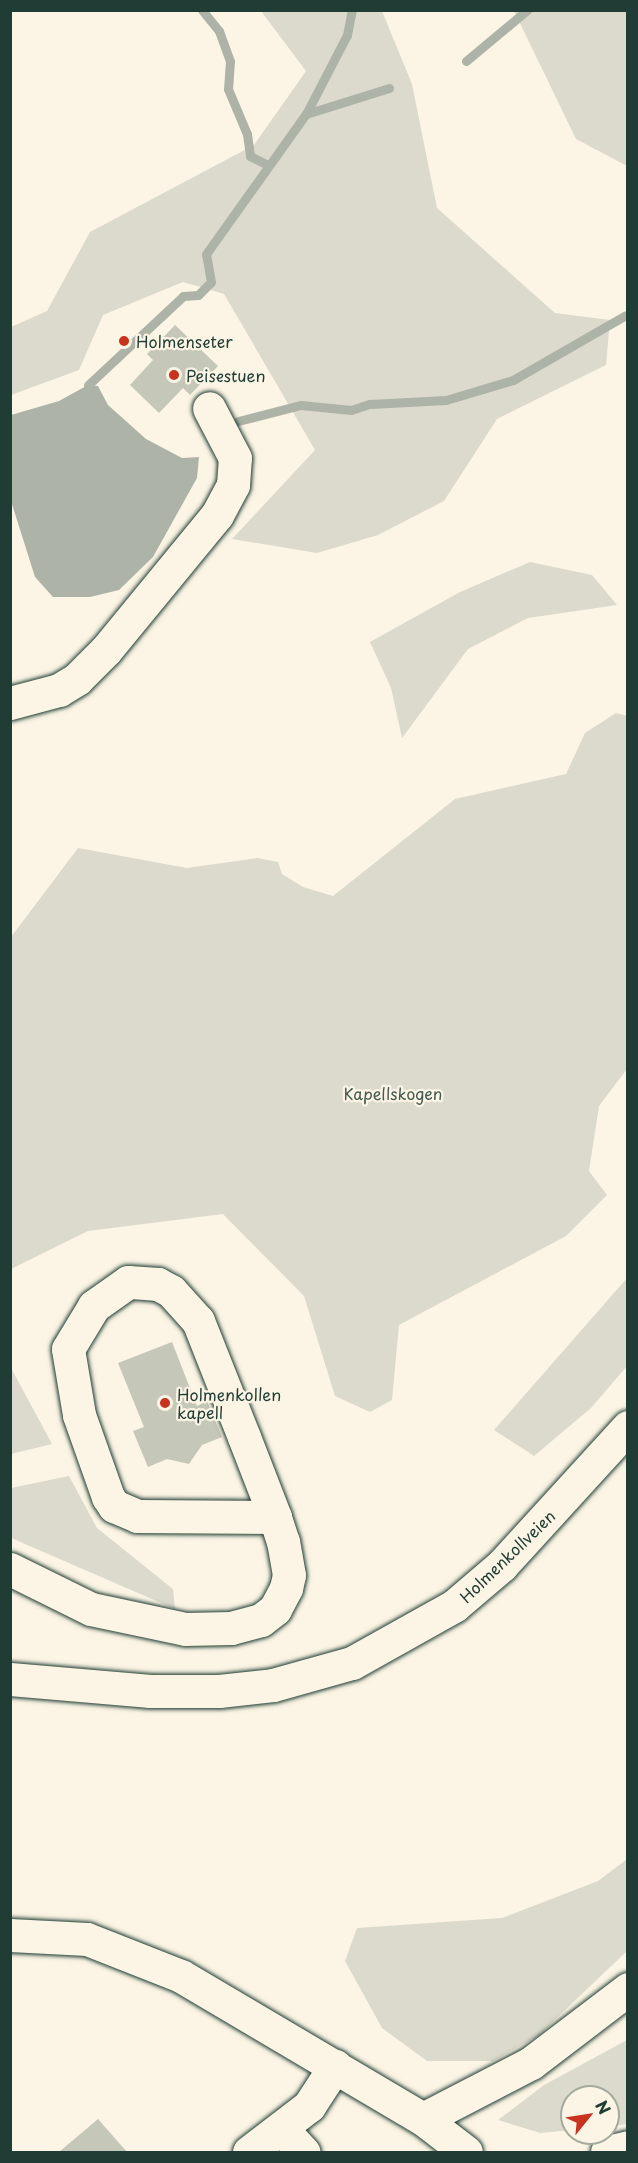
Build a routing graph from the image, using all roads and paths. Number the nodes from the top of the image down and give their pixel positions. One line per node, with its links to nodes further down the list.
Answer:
1 (208, 408): 2 (main road)
2 (10, 703)
3 (627, 1427): 6 (main road, Holmenkollveien)
4 (275, 1517): 4 (main road); 5 (main road)
5 (10, 1569)
6 (10, 1679)
7 (27, 1942): 9 (main road)
8 (627, 1989): 10 (main road)
9 (335, 2066): 10 (main road); 11 (main road)
10 (423, 2119): 15 (main road)
11 (281, 2128): 13 (main road); 14 (main road)
12 (627, 2147): 16 (main road)
13 (249, 2152)
14 (303, 2152)
15 (466, 2152)
16 (607, 2152)

